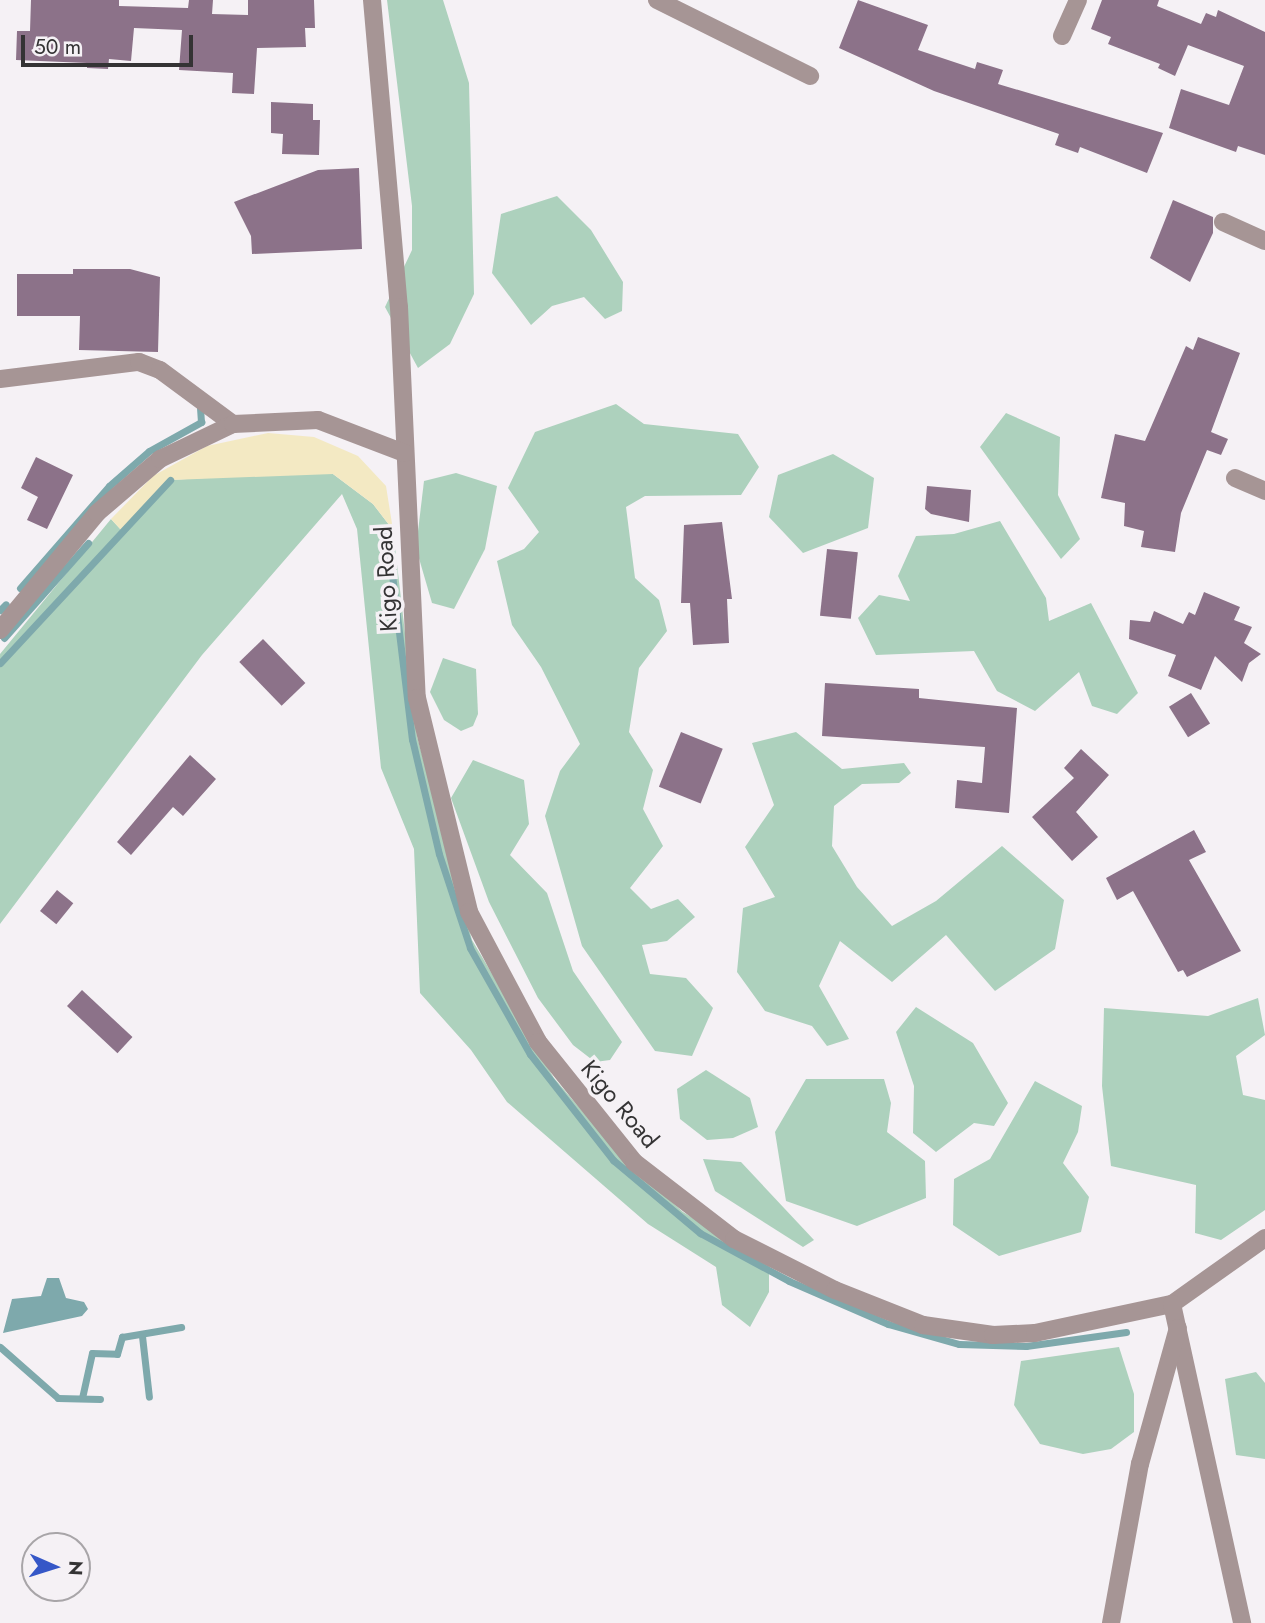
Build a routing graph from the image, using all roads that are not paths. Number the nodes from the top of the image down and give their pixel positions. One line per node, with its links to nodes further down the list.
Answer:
1 (372, 0): 10 (street, Kigo Road)
2 (657, 0): 5 (street)
3 (1078, 0): 4 (street)
4 (1062, 36)
5 (810, 76)
6 (1223, 222): 7 (street)
7 (1265, 241)
8 (0, 379): 9 (street)
9 (233, 425): 10 (street); 13 (street)
10 (404, 453): 15 (street, Kigo Road)
11 (1235, 478): 12 (street)
12 (1265, 491)
13 (0, 630)
14 (1265, 1238): 15 (street, Kigo Road)
15 (1171, 1304): 16 (street)
16 (1179, 1325): 17 (street); 18 (street)
17 (1111, 1623)
18 (1242, 1623)

